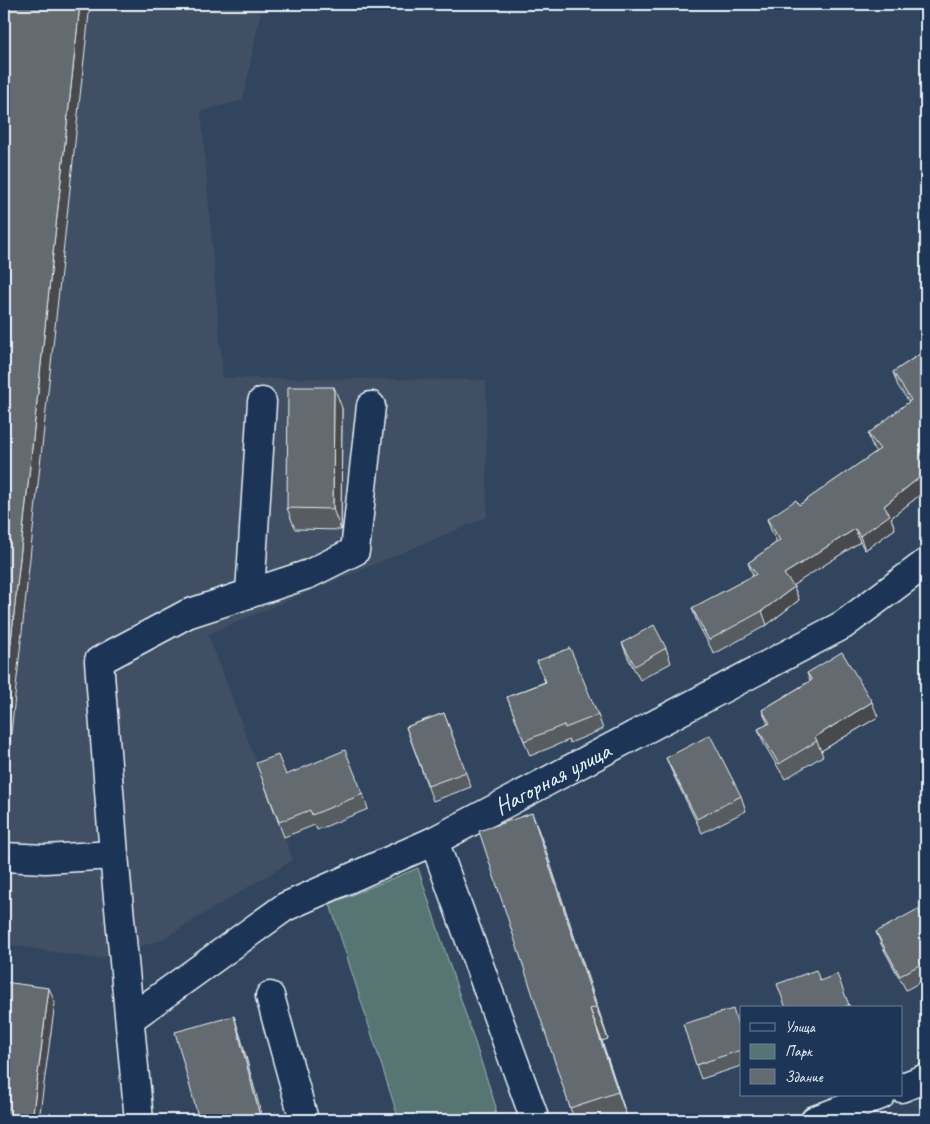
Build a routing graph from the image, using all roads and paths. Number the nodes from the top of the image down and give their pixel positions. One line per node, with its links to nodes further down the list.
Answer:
1 (262, 402): 4 (street)
2 (371, 406): 4 (street)
3 (926, 563): 5 (street, Нагорная улица)
4 (250, 593): 6 (street)
5 (434, 841): 9 (street, Нагорная улица); 15 (street)
6 (114, 855): 7 (street); 9 (street)
7 (4, 857)
8 (270, 996): 14 (street)
9 (130, 1019): 13 (street)
10 (926, 1078): 11 (street)
11 (902, 1088)
12 (878, 1096): 16 (street)
13 (140, 1120)
14 (304, 1120)
15 (530, 1120)
16 (816, 1120)

